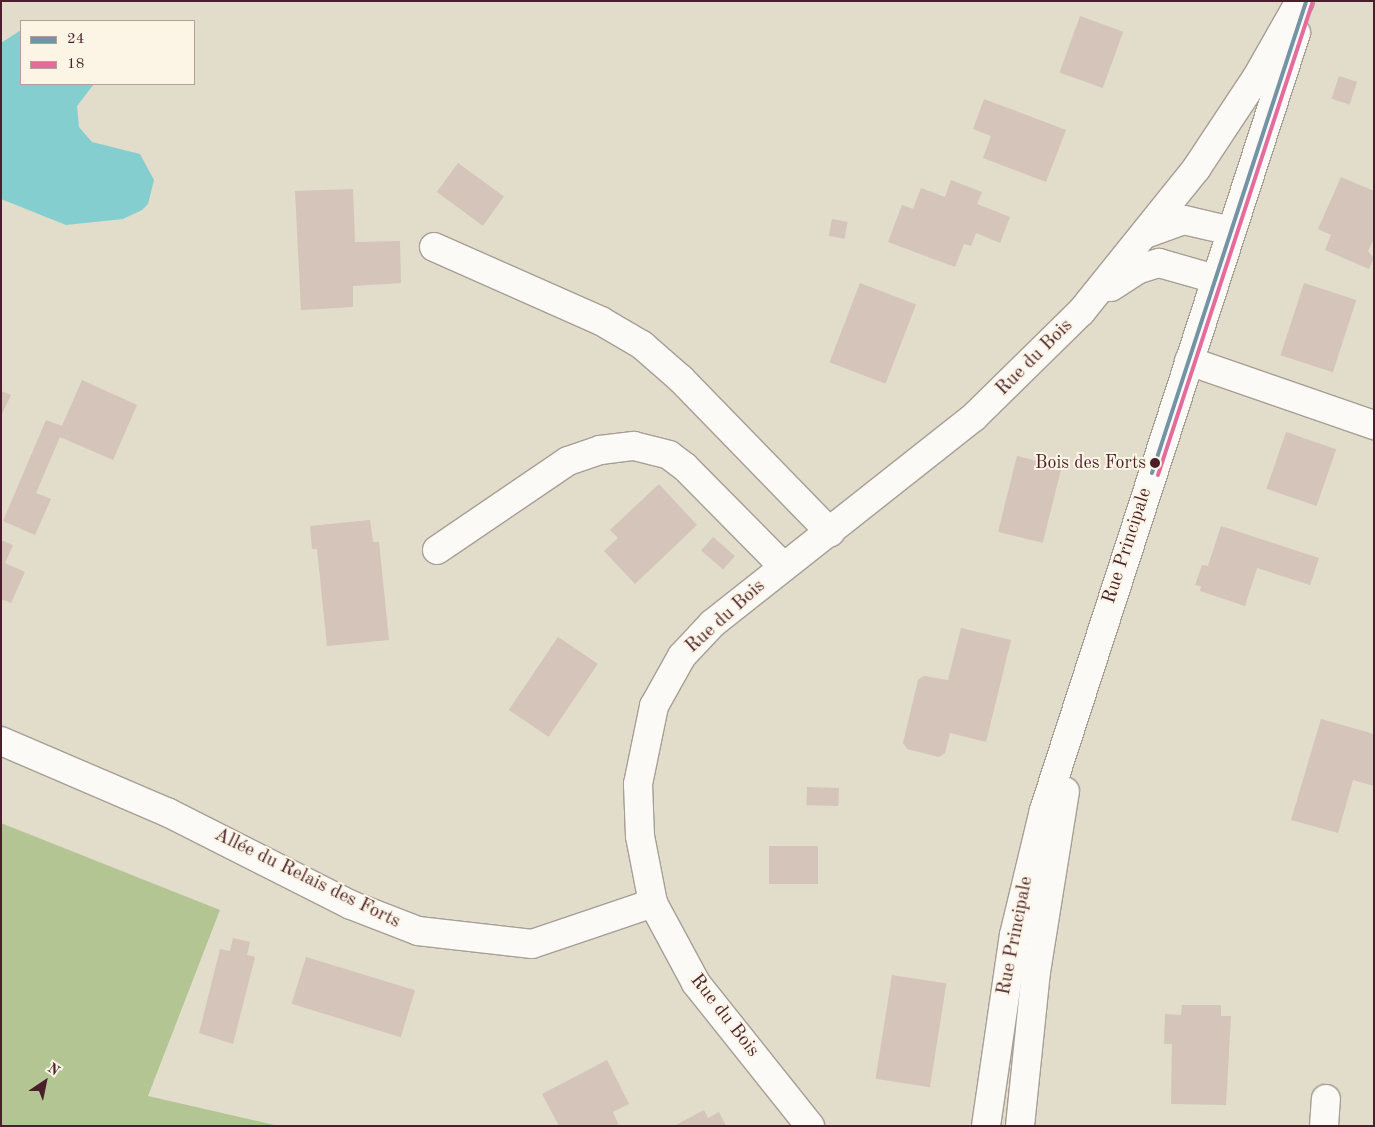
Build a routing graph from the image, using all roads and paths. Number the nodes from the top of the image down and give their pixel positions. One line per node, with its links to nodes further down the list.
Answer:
1 (1300, 1): 4 (street, Rue du Bois)
2 (1306, 1): 3 (street, Rue Principale)
3 (1231, 231): 4 (street); 6 (street, Rue Principale)
4 (1145, 234): 7 (street, Rue du Bois)
5 (434, 247): 10 (street)
6 (1215, 279): 7 (street, Rue du Bois); 8 (street, Rue Principale)
7 (1081, 312): 10 (street, Rue du Bois)
8 (1189, 360): 9 (street); 13 (street, Rue Principale)
9 (1374, 424)
10 (830, 532): 12 (street, Rue du Bois)
11 (437, 550): 12 (street)
12 (783, 566): 15 (street, Rue du Bois)
13 (1082, 692): 18 (street, Rue Principale); 19 (street, Rue Principale)
14 (1, 741): 15 (street, Allée du Relais des Forts)
15 (653, 903): 17 (street, Rue du Bois)
16 (1326, 1099): 20 (street)
17 (810, 1126)
18 (986, 1126)
19 (1020, 1126)
20 (1324, 1126)

